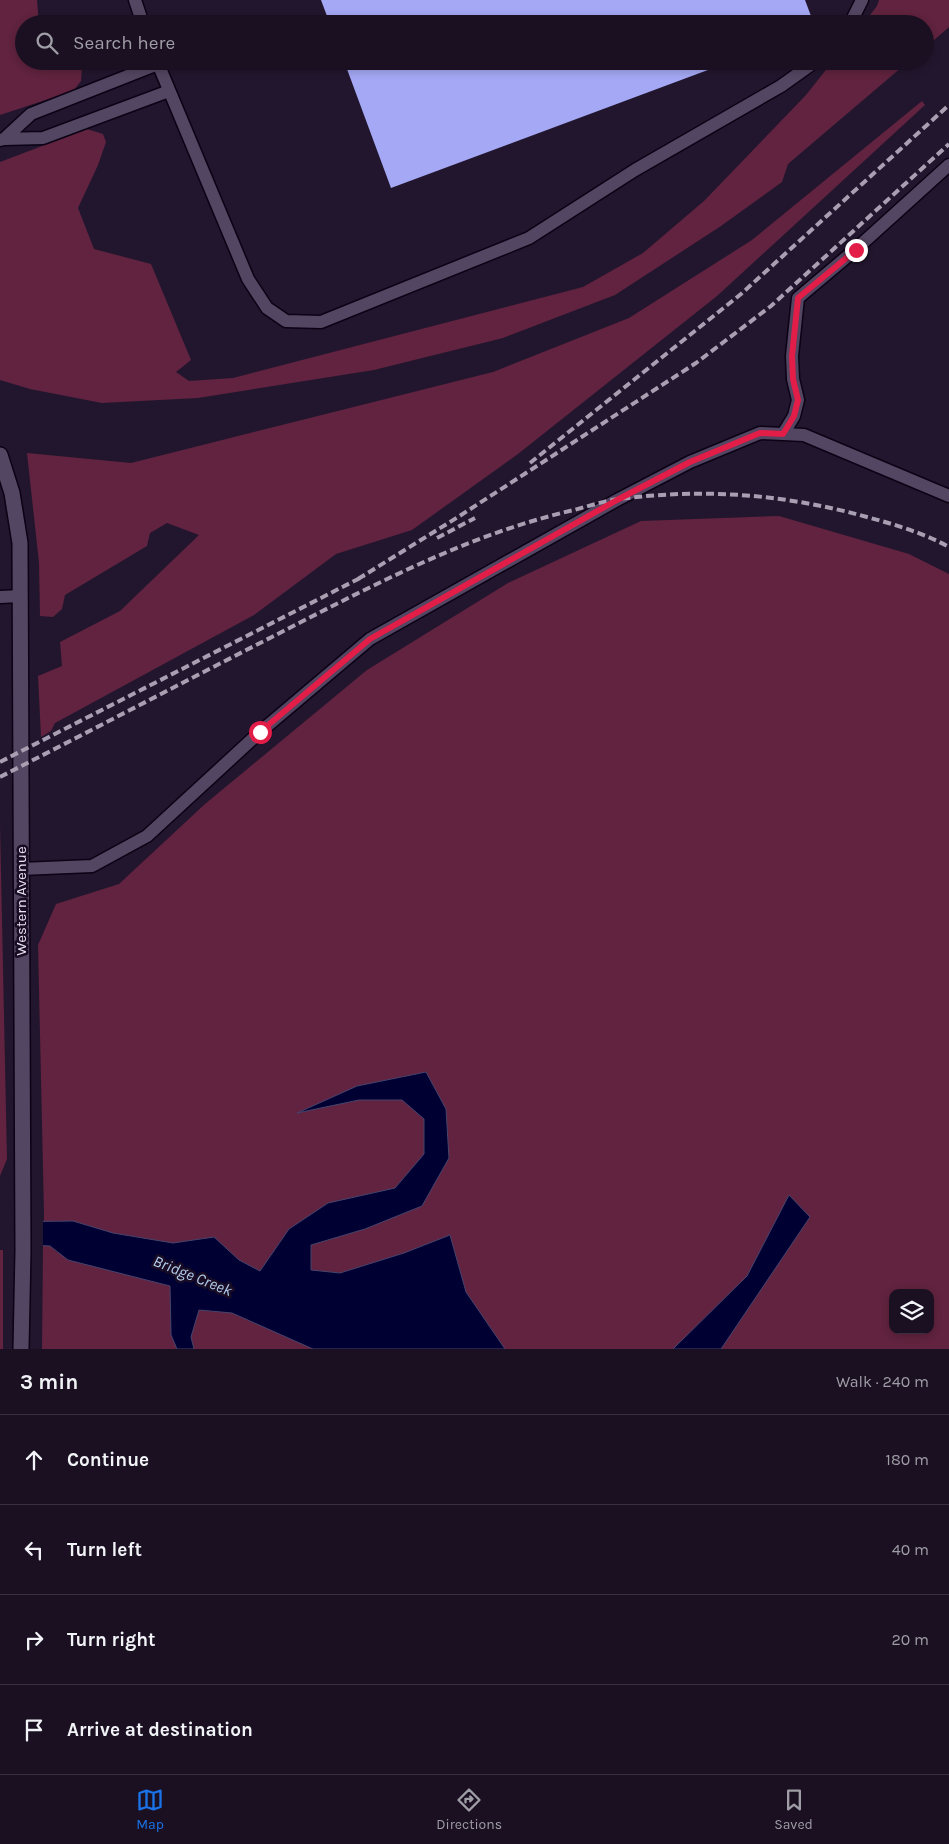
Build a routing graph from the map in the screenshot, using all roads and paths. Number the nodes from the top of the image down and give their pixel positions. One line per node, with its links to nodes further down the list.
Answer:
1 (135, 0): 3 (lane)
2 (862, 0): 4 (lane)
3 (140, 15)
4 (854, 15)
5 (140, 70): 9 (lane)
6 (160, 70): 8 (lane)
7 (803, 70): 8 (lane)
8 (169, 91): 9 (lane)
9 (2, 140)
10 (949, 165): 11 (lane)
11 (783, 434): 13 (lane); 16 (lane)
12 (0, 454): 14 (street, Western Avenue)
13 (949, 496)
14 (21, 596): 15 (lane); 16 (street, Western Avenue)
15 (0, 597)
16 (21, 869): 17 (street, Western Avenue)
17 (21, 1349)

